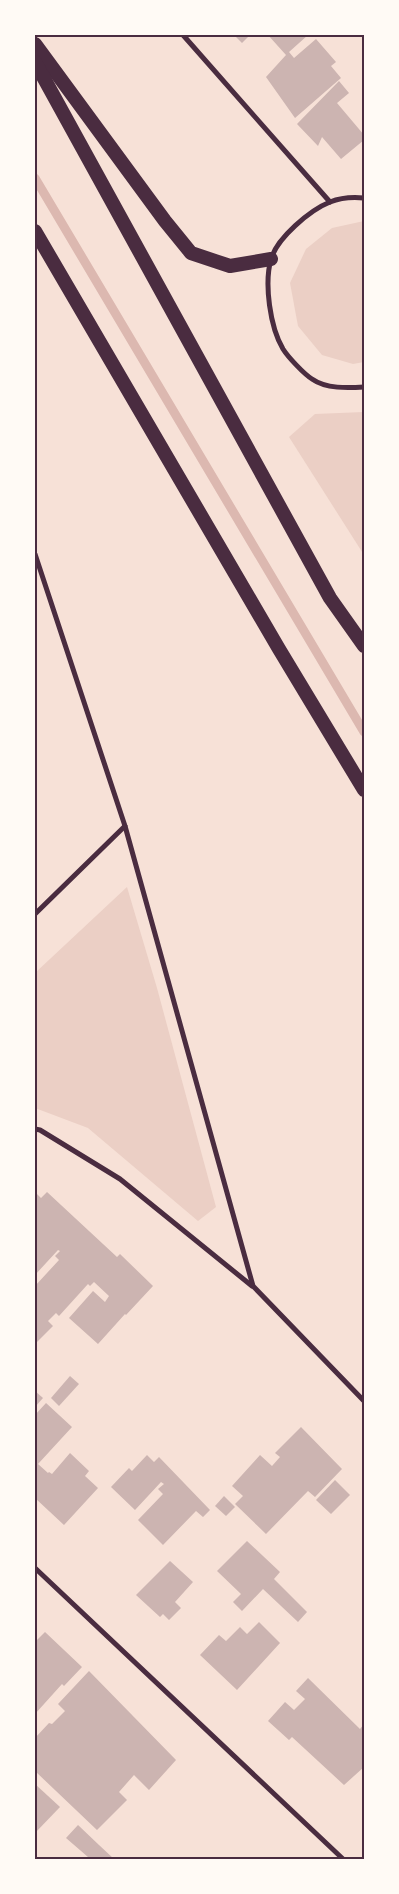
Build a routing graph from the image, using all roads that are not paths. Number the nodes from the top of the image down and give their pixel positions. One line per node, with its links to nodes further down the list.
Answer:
1 (183, 35): 5 (street)
2 (35, 44): 7 (highway)
3 (35, 62): 10 (highway)
4 (364, 198): 5 (street)
5 (330, 202): 7 (street)
6 (35, 231): 11 (highway)
7 (271, 258): 8 (street)
8 (364, 386)
9 (35, 554): 12 (street)
10 (364, 646)
11 (364, 790)
12 (125, 826): 13 (street); 15 (street)
13 (35, 914)
14 (35, 1129): 15 (street)
15 (253, 1286): 16 (street)
16 (364, 1401)
17 (35, 1568): 18 (street)
18 (343, 1859)

